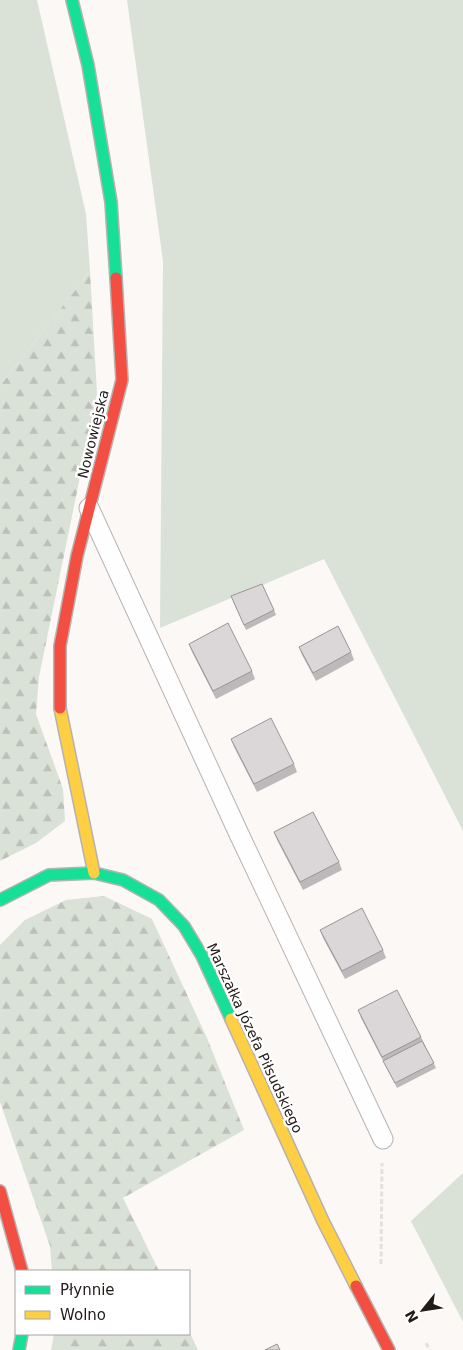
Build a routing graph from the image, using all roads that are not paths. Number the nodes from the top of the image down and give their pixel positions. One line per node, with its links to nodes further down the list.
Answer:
1 (72, 0): 2 (street, Nowowiejska)
2 (90, 508): 3 (street, Nowowiejska); 5 (lane)
3 (94, 873): 4 (street, Marszałka Józefa Piłsudskiego); 10 (street, Marszałka Józefa Piłsudskiego)
4 (0, 900)
5 (383, 1139)
6 (0, 1192): 7 (street)
7 (22, 1270)
8 (22, 1335): 9 (street)
9 (19, 1350)
10 (389, 1350)

